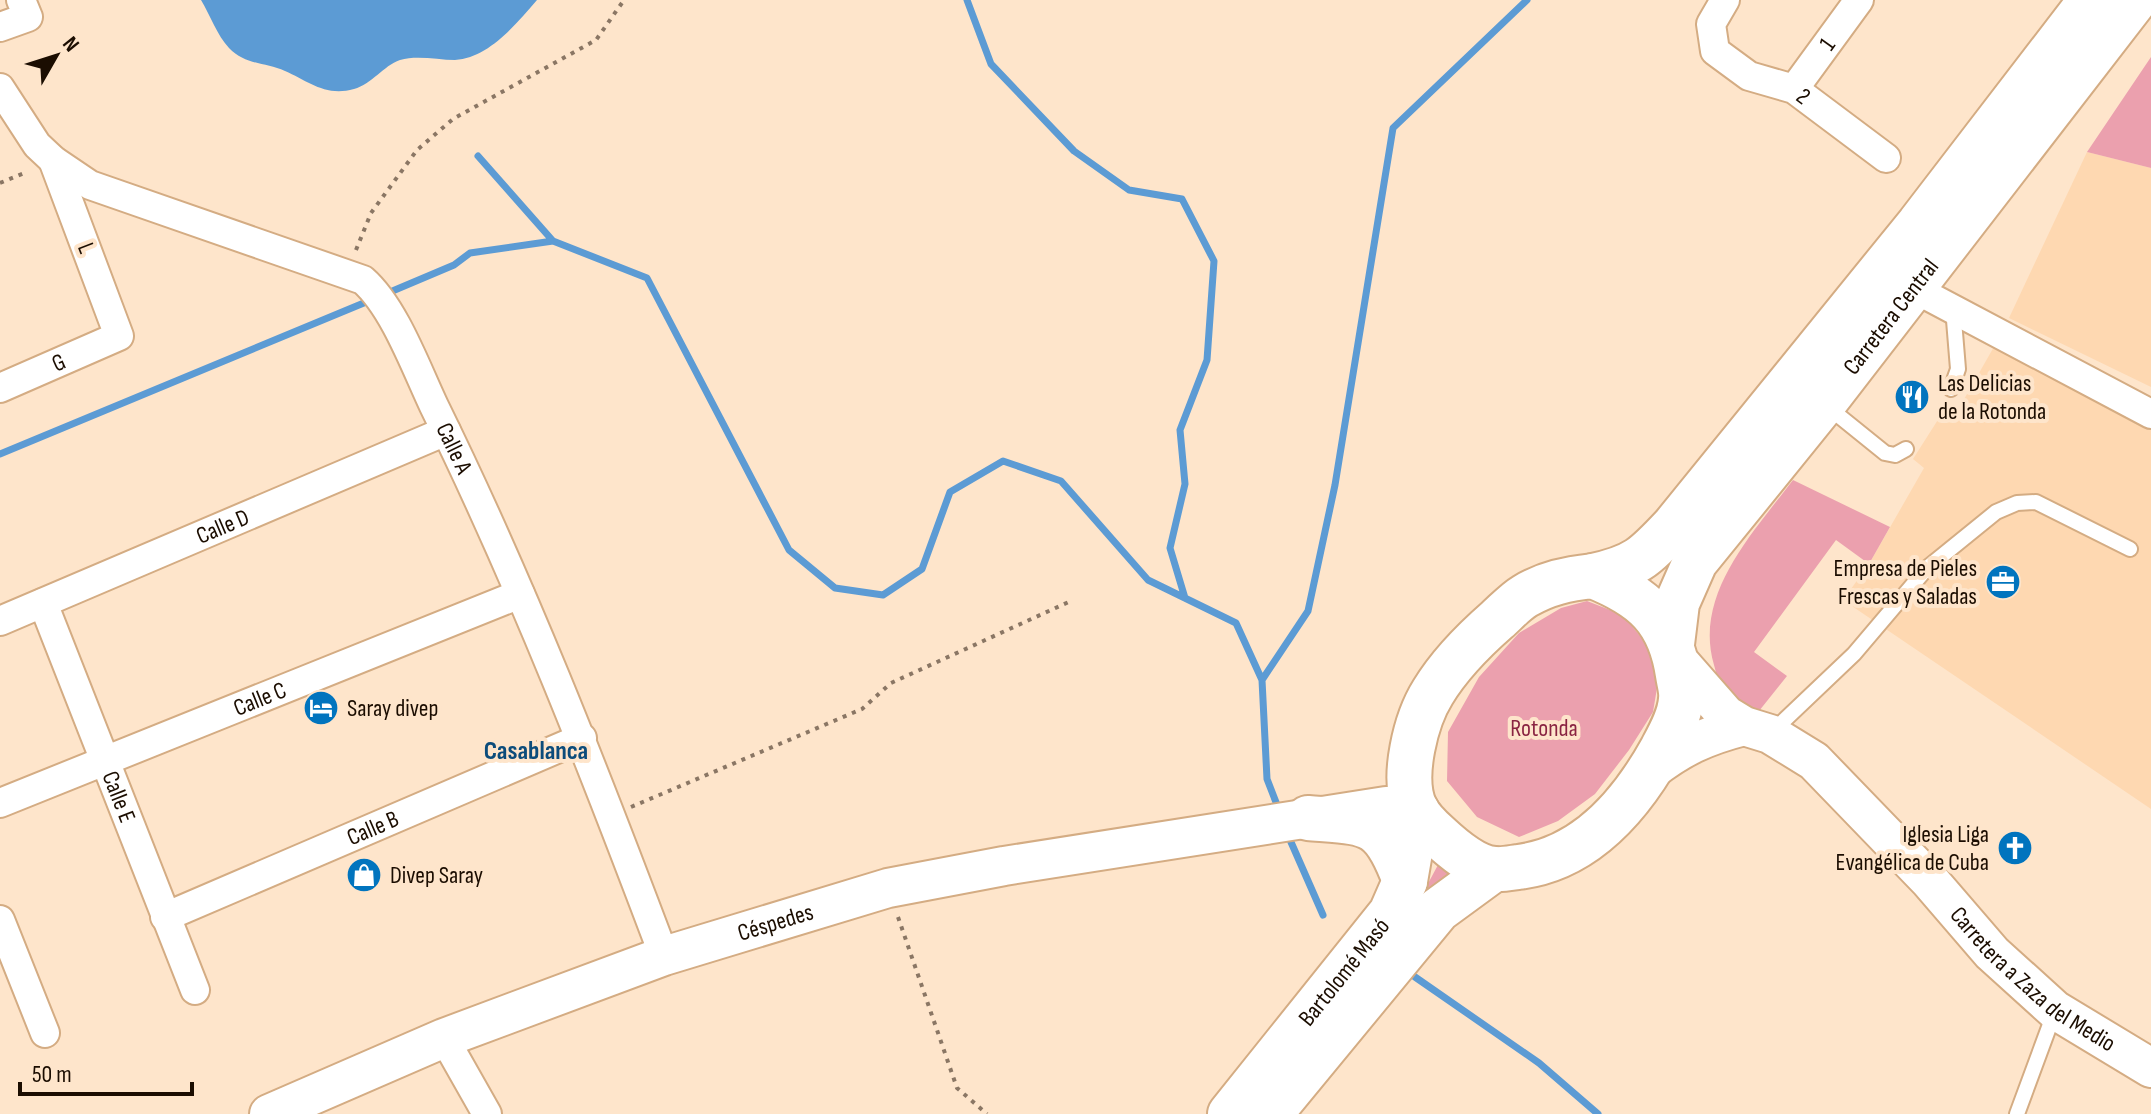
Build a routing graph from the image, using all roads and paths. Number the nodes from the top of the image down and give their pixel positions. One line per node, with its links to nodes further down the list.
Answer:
1 (624, 0): 12 (path)
2 (1725, 0): 9 (street, 2)
3 (1859, 0): 9 (street, 1)
4 (2091, 0): 23 (highway, Carretera Central)
5 (2135, 0): 13 (highway, Carretera Central)
6 (24, 9): 7 (street)
7 (0, 27)
8 (0, 88): 10 (street, L)
9 (1794, 89): 11 (street, 2)
10 (45, 152): 12 (street, Calle A); 15 (street, L)
11 (1886, 158)
12 (347, 275): 20 (street, Calle A)
13 (1913, 288): 14 (street); 18 (highway, Carretera Central)
14 (1953, 308): 17 (lane); 19 (street)
15 (119, 336): 16 (street, G)
16 (0, 388)
17 (1951, 389)
18 (1823, 404): 21 (lane); 28 (highway, Carretera Central)
19 (2151, 414)
20 (446, 431): 24 (street, Calle A); 26 (street, Calle D)
21 (1906, 449)
22 (2130, 549): 29 (lane)
23 (1593, 576): 28 (highway); 31 (highway)
24 (520, 594): 30 (street, Calle A); 32 (street, Calle C)
25 (1073, 600): 36 (path)
26 (43, 603): 27 (street, Calle D); 32 (street, Calle E)
27 (0, 621)
28 (1674, 651): 29 (street, Carretera a Zaza del Medio); 33 (highway)
29 (1757, 730): 33 (street); 46 (street, Carretera a Zaza del Medio)
30 (582, 738): 36 (street, Calle A); 41 (street, Calle B)
31 (1415, 738): 35 (highway); 37 (street, Céspedes)
32 (105, 759): 34 (street, Calle C); 41 (street, Calle E)
33 (1649, 772): 38 (highway)
34 (0, 803)
35 (1416, 810): 37 (street, Céspedes); 38 (highway); 39 (highway, Bartolomé Masó)
36 (611, 816): 43 (street, Calle A)
37 (1303, 819): 39 (highway); 40 (street, Céspedes)
38 (1494, 869): 54 (highway, Bartolomé Masó)
39 (1405, 881): 53 (highway, Bartolomé Masó)
40 (888, 888): 43 (street, Céspedes); 52 (path)
41 (165, 917): 45 (street, Calle E)
42 (0, 920): 44 (street)
43 (664, 956): 48 (street, Céspedes)
44 (9, 974): 47 (street)
45 (195, 990)
46 (2055, 1010): 49 (street, Carretera a Zaza del Medio); 55 (lane)
47 (45, 1033)
48 (444, 1038): 50 (street, Céspedes); 51 (street)
49 (2151, 1068)
50 (269, 1114)
51 (487, 1114)
52 (987, 1114)
53 (1230, 1114)
54 (1270, 1114)
55 (2017, 1114)

